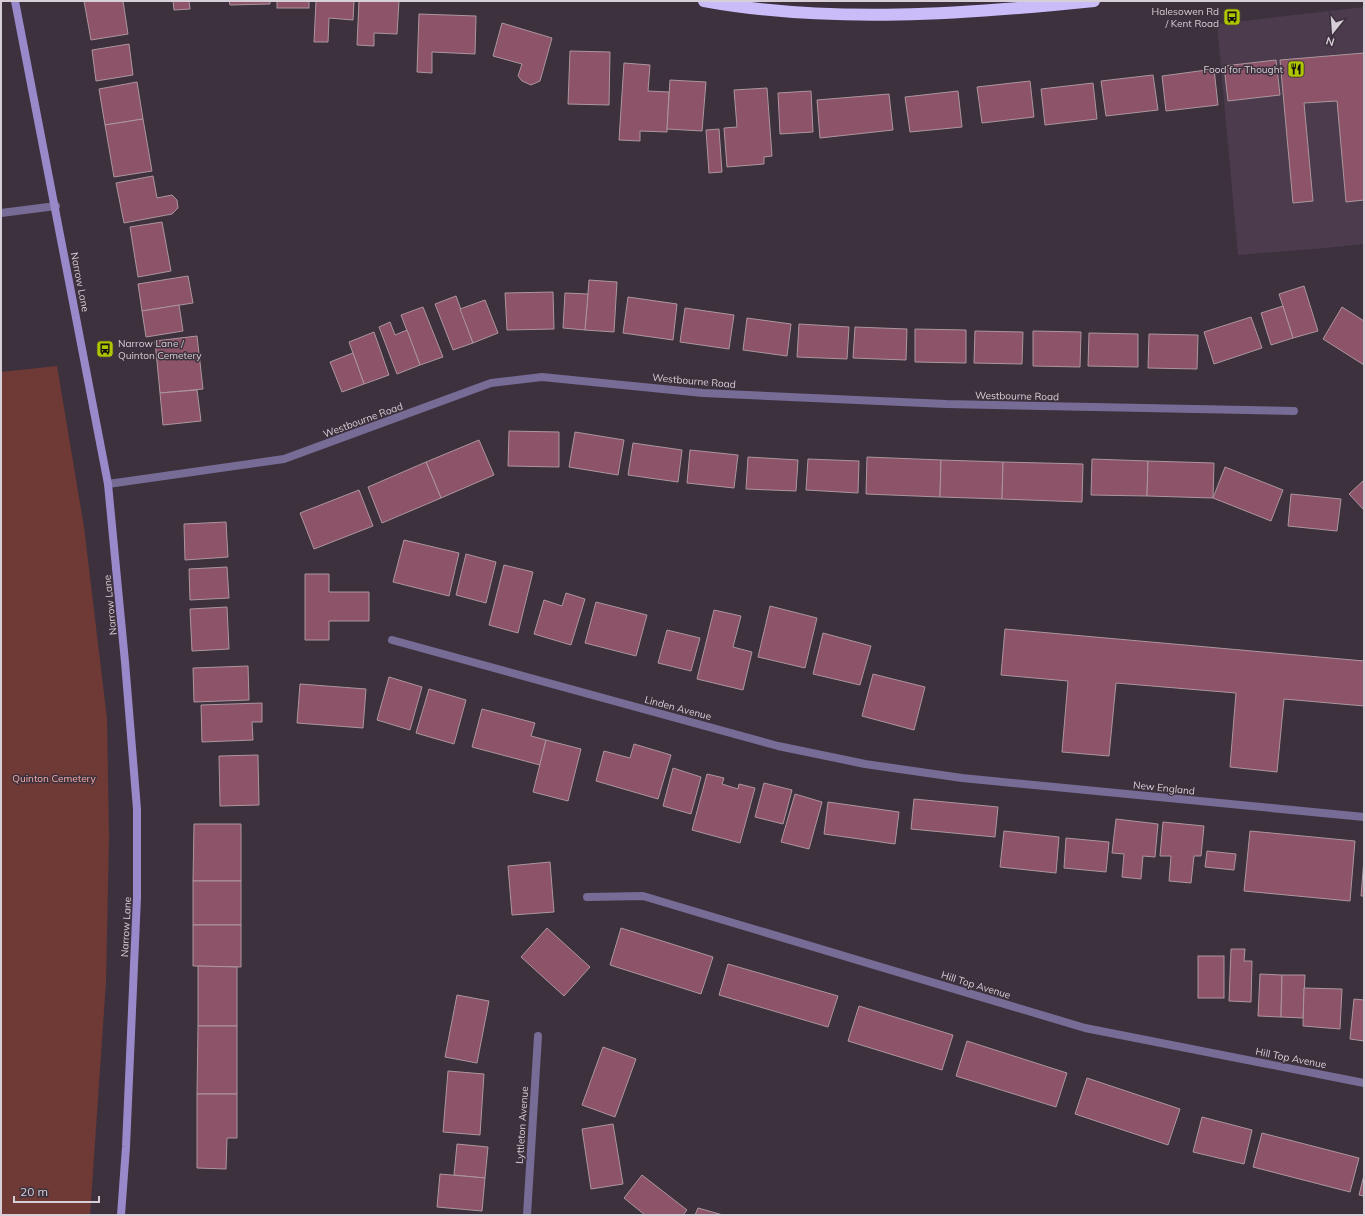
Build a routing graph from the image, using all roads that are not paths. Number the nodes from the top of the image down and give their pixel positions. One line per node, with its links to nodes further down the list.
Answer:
1 (15, 1): 4 (main road, Narrow Lane)
2 (704, 1): 3 (highway)
3 (1094, 1)
4 (56, 206): 5 (street); 7 (main road, Narrow Lane)
5 (1, 213)
6 (1294, 411): 7 (street, Westbourne Road)
7 (108, 484): 14 (main road, Narrow Lane)
8 (392, 640): 9 (street, Linden Avenue)
9 (962, 778): 10 (street, New England)
10 (1364, 817)
11 (587, 897): 13 (street, Hill Top Avenue)
12 (538, 1036): 15 (street, Lyttleton Avenue)
13 (1364, 1083)
14 (121, 1215)
15 (527, 1215)

